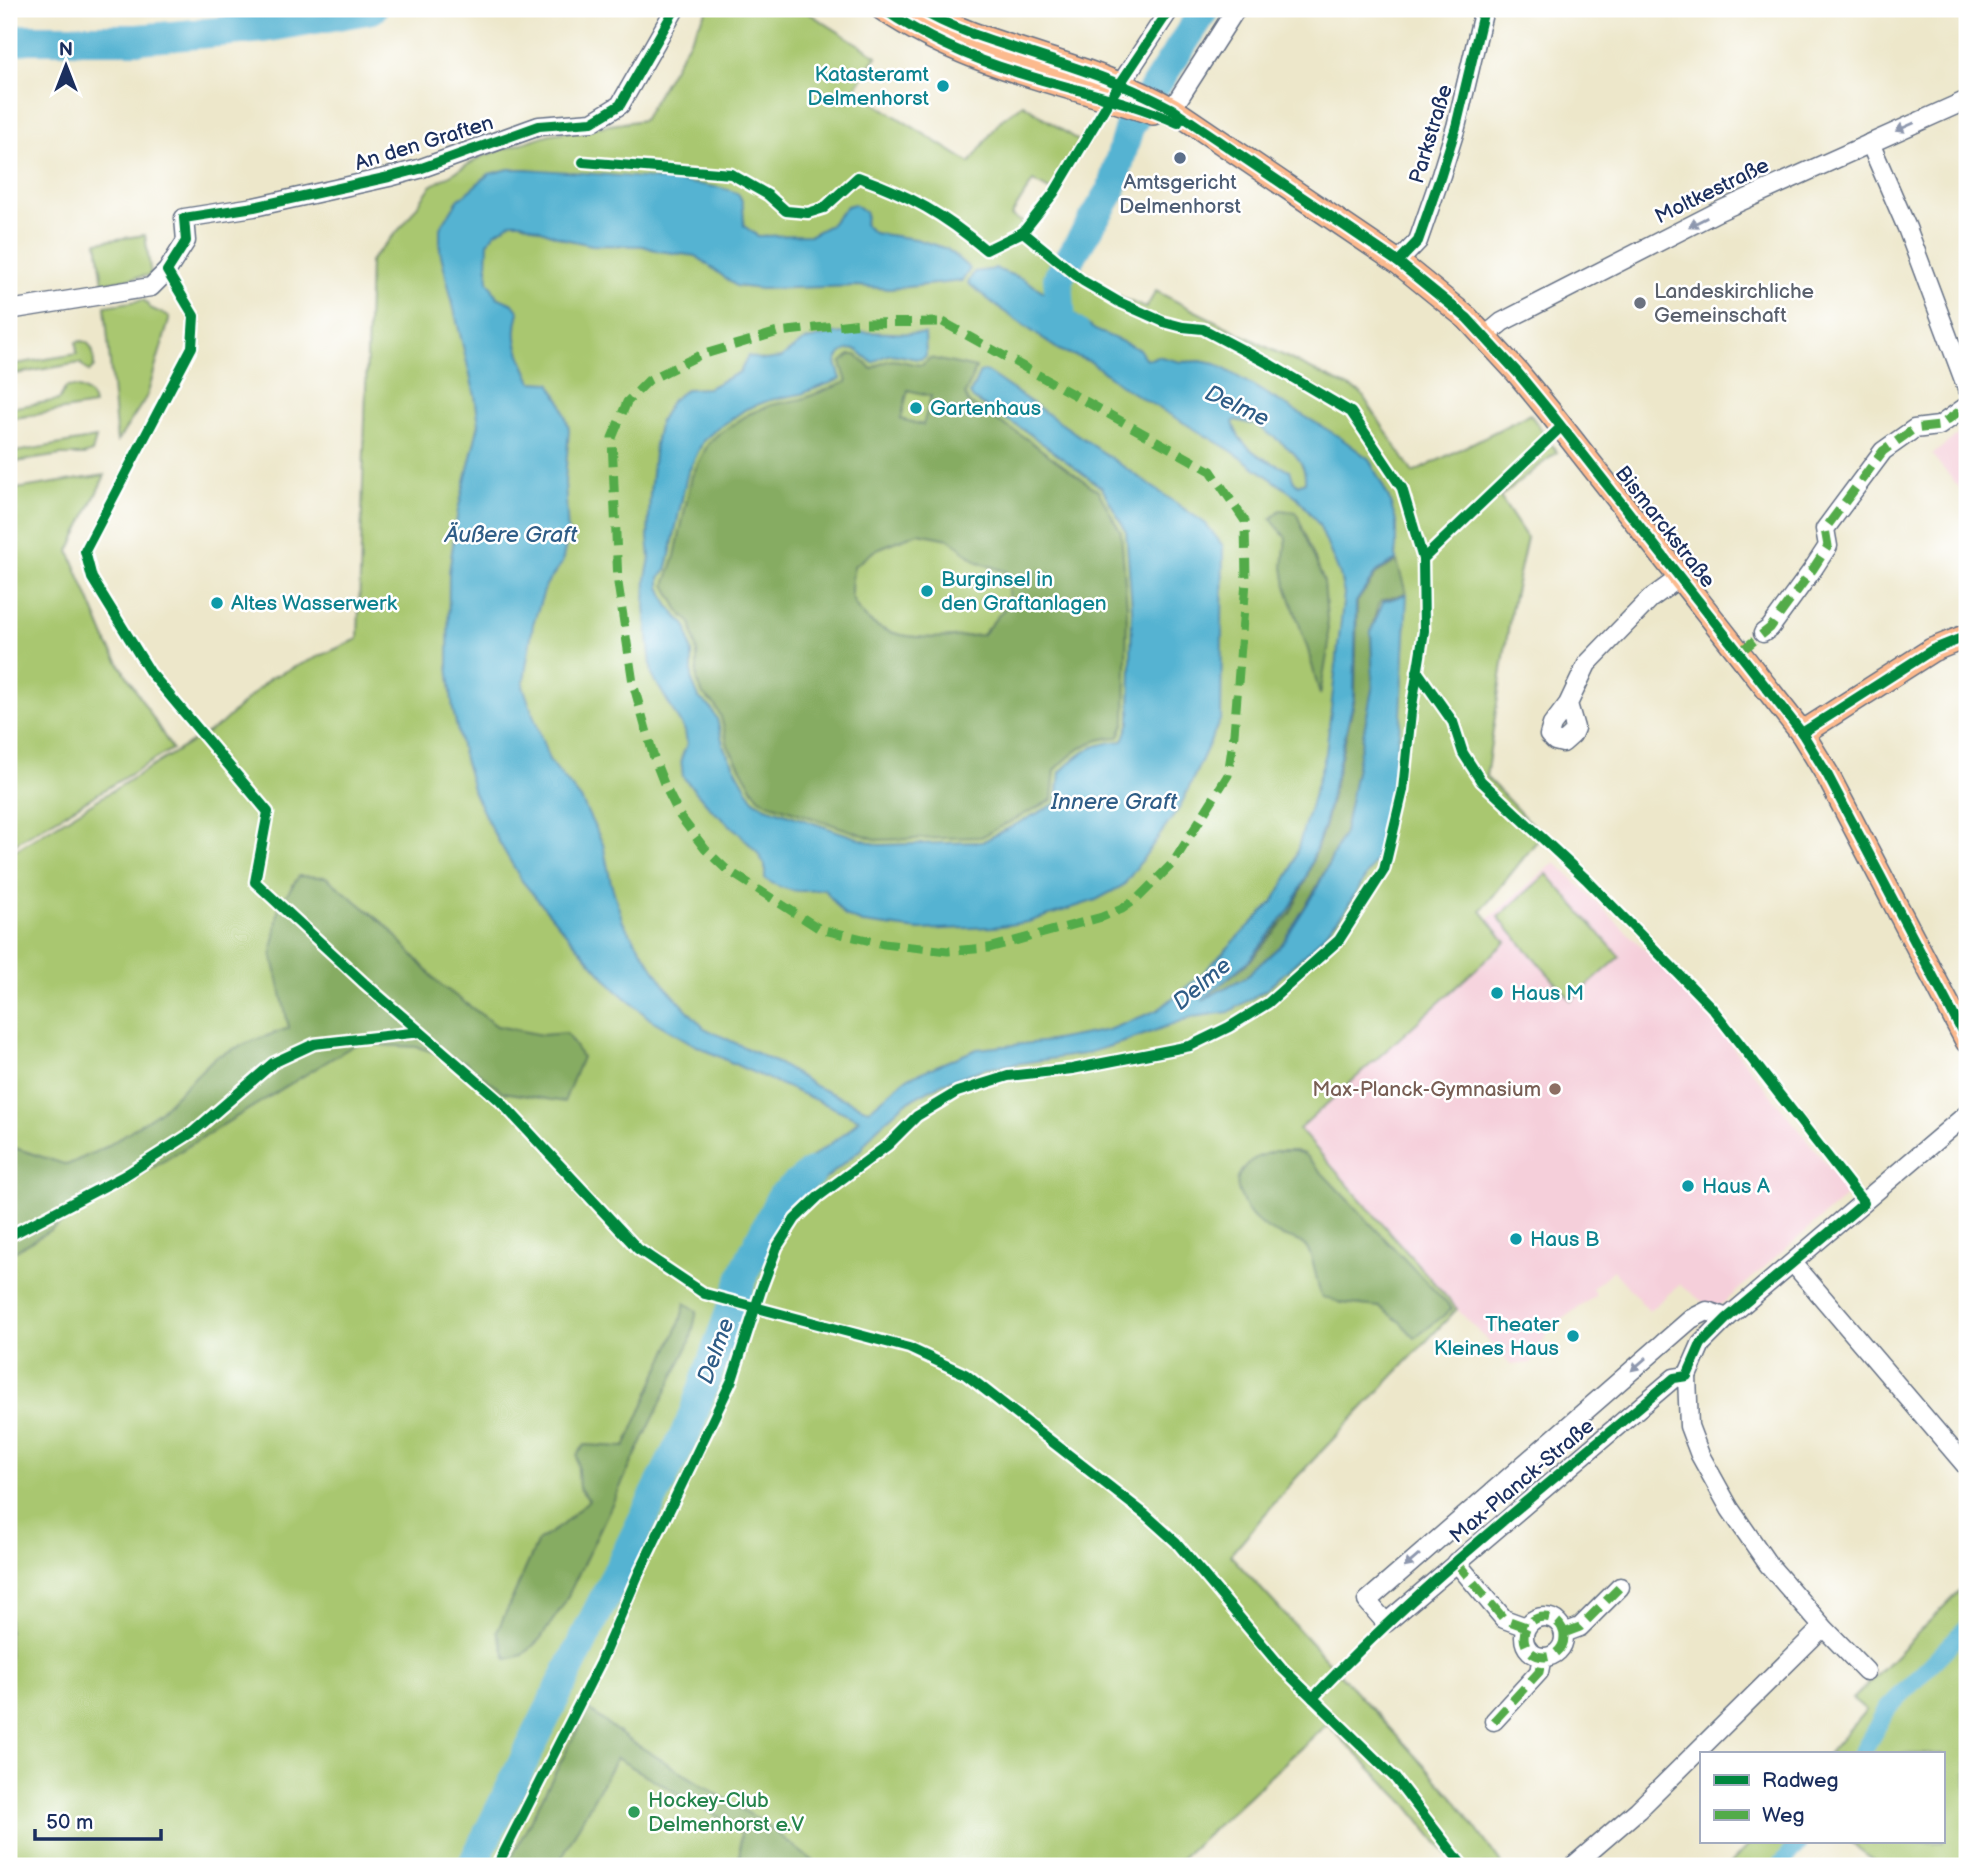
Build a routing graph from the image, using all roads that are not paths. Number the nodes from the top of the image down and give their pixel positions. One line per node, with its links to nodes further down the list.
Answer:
1 (675, 9): 12 (street, An den Graften)
2 (883, 9): 7 (main road)
3 (919, 9): 7 (main road)
4 (1170, 9): 7 (street)
5 (1236, 9): 9 (street)
6 (1484, 9): 11 (street, Parkstraße)
7 (1125, 95): 9 (main road, Bismarckstraße)
8 (1967, 100): 10 (street, Moltkestraße, one-way to 10)
9 (1163, 109): 11 (main road, Bismarckstraße)
10 (1870, 143): 13 (street, Moltkestraße, one-way to 13); 14 (street)
11 (1398, 262): 13 (main road, Bismarckstraße)
12 (9, 310)
13 (1484, 337): 16 (main road, Bismarckstraße)
14 (1967, 388)
15 (1967, 407): 17 (street)
16 (1679, 578): 19 (street); 20 (main road, Bismarckstraße)
17 (1763, 633)
18 (1967, 636): 20 (main road)
19 (1568, 704)
20 (1802, 733): 21 (main road, Bismarckstraße)
21 (1967, 1041)
22 (1967, 1114): 23 (street)
23 (1793, 1263): 24 (street); 26 (street)
24 (1727, 1318): 25 (street); 27 (street, Max-Planck-Straße, one-way to 27)
25 (1686, 1376): 27 (street, Max-Planck-Straße); 30 (street)
26 (1967, 1467)
27 (1456, 1562): 29 (street)
28 (1620, 1587): 31 (street)
29 (1526, 1628): 31 (street); 32 (street)
30 (1823, 1628): 33 (street); 35 (street)
31 (1564, 1633): 32 (street)
32 (1542, 1657): 34 (street)
33 (1866, 1671)
34 (1494, 1721)
35 (1573, 1866)

